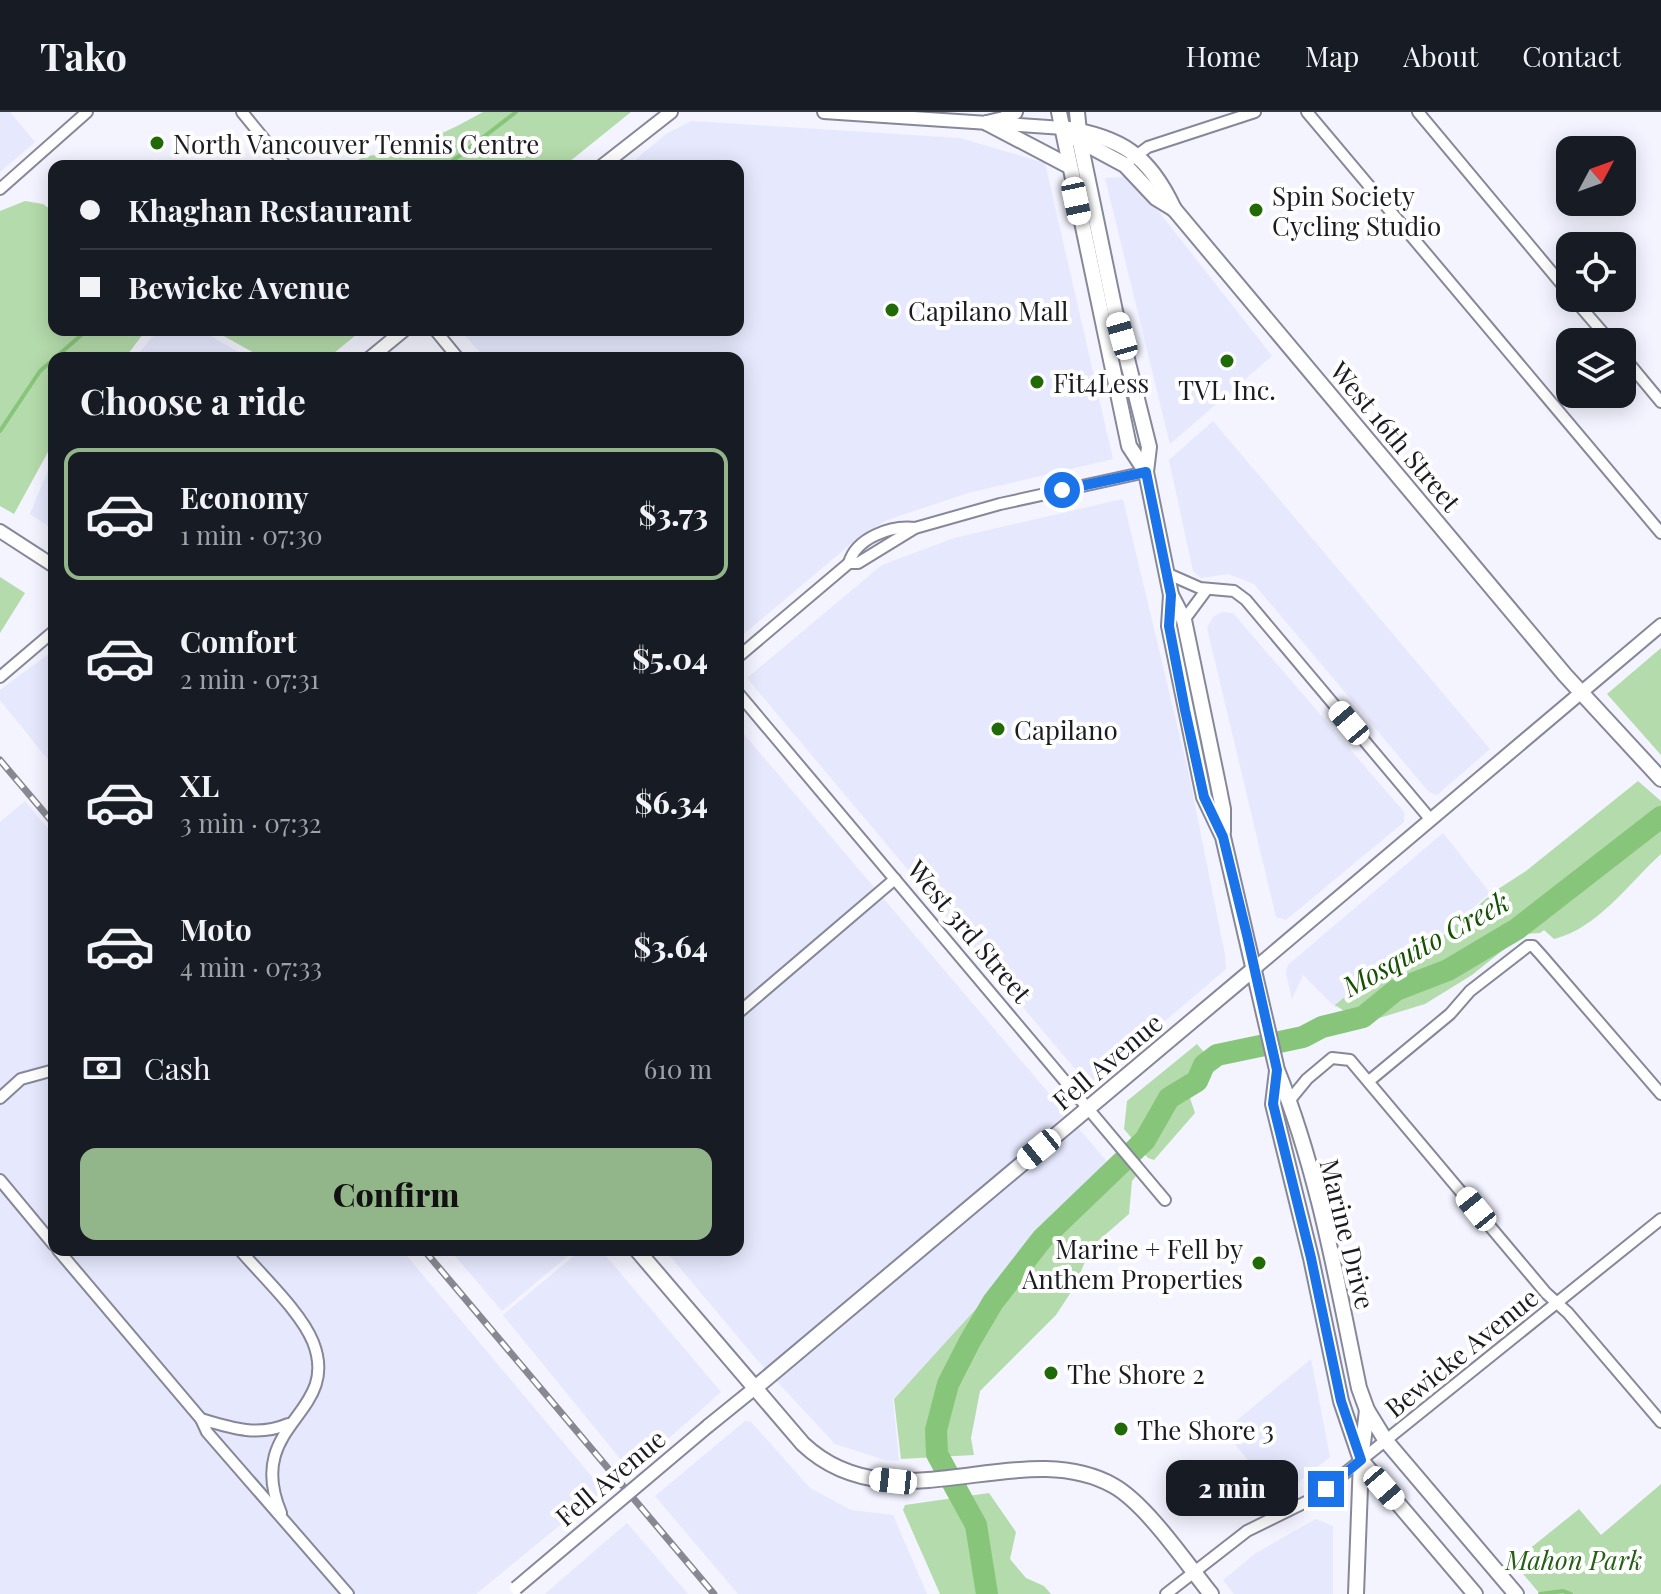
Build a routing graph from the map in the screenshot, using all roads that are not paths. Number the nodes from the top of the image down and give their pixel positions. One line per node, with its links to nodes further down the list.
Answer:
1 (87, 112): 18 (street)
2 (242, 112): 14 (street)
3 (671, 112): 15 (street)
4 (824, 112): 11 (street)
5 (1015, 112): 11 (main road)
6 (1059, 112): 12 (main road, Marine Drive)
7 (1077, 112): 13 (main road, Marine Drive)
8 (1255, 112): 16 (street)
9 (1307, 112): 30 (street)
10 (1418, 112): 19 (street)
11 (987, 123): 12 (street); 17 (main road)
12 (1063, 128): 13 (main road, West 16th Street); 17 (main road, Marine Drive)
13 (1080, 137): 16 (main road, West 16th Street); 28 (main road, Marine Drive)
14 (281, 160)
15 (610, 160)
16 (1130, 160): 40 (main road, West 16th Street)
17 (1069, 166): 28 (main road, Marine Drive)
18 (0, 189)
19 (1556, 277)
20 (1586, 312): 21 (street)
21 (1599, 328)
22 (397, 336): 24 (street)
23 (440, 336): 25 (street)
24 (377, 352)
25 (453, 352)
26 (1636, 372): 27 (street)
27 (1661, 402)
28 (1146, 472): 32 (main road, Marine Drive); 38 (street)
29 (0, 531): 31 (street)
30 (1661, 533)
31 (48, 562)
32 (1166, 573): 33 (street); 34 (main road, Marine Drive)
33 (1207, 589): 35 (street); 43 (street)
34 (1171, 595): 35 (main road, Marine Drive); 44 (main road, Marine Drive)
35 (1184, 620): 44 (main road, Marine Drive)
36 (1661, 625): 40 (street, Fell Avenue)
37 (48, 636): 39 (street)
38 (744, 652)
39 (0, 677)
40 (1581, 693): 42 (main road, West 16th Street); 43 (street, Fell Avenue)
41 (744, 700): 45 (street, West 3rd Street)
42 (1661, 779)
43 (1431, 820): 46 (street, Fell Avenue)
44 (1223, 837): 46 (main road, Marine Drive)
45 (895, 879): 47 (street); 54 (street, West 3rd Street)
46 (1255, 968): 48 (main road, Marine Drive); 54 (main road, Fell Avenue)
47 (744, 1008)
48 (1277, 1070): 53 (main road, Marine Drive); 69 (main road, Marine Drive)
49 (48, 1072): 52 (street)
50 (1369, 1081): 51 (street); 53 (street); 62 (street)
51 (1661, 1094)
52 (0, 1098)
53 (1289, 1101): 64 (main road, Marine Drive)
54 (1089, 1108): 56 (street, West 3rd Street); 63 (main road, Fell Avenue)
55 (0, 1180): 58 (street)
56 (1165, 1200)
57 (1661, 1219): 62 (street, Bewicke Avenue)
58 (48, 1238)
59 (63, 1256): 65 (street)
60 (245, 1256): 67 (street)
61 (642, 1256): 63 (main road)
62 (1557, 1303): 66 (street); 68 (street, Bewicke Avenue)
63 (755, 1388): 71 (main road); 72 (street, Fell Avenue, bridge)
64 (1367, 1410): 68 (main road, Marine Drive); 69 (main road, Marine Drive)
65 (201, 1419): 67 (street); 70 (street)
66 (1661, 1422)
67 (291, 1423): 70 (street)
68 (1386, 1441): 69 (street, Bewicke Avenue); 78 (main road, Marine Drive)
69 (1361, 1460): 71 (street, Bewicke Avenue); 76 (main road); 77 (main road)
70 (281, 1515): 73 (street)
71 (1193, 1572): 74 (street, Bewicke Avenue); 75 (main road)
72 (512, 1591)
73 (348, 1594)
74 (1166, 1594)
75 (1211, 1594)
76 (1356, 1594)
77 (1475, 1594)
78 (1516, 1594)

